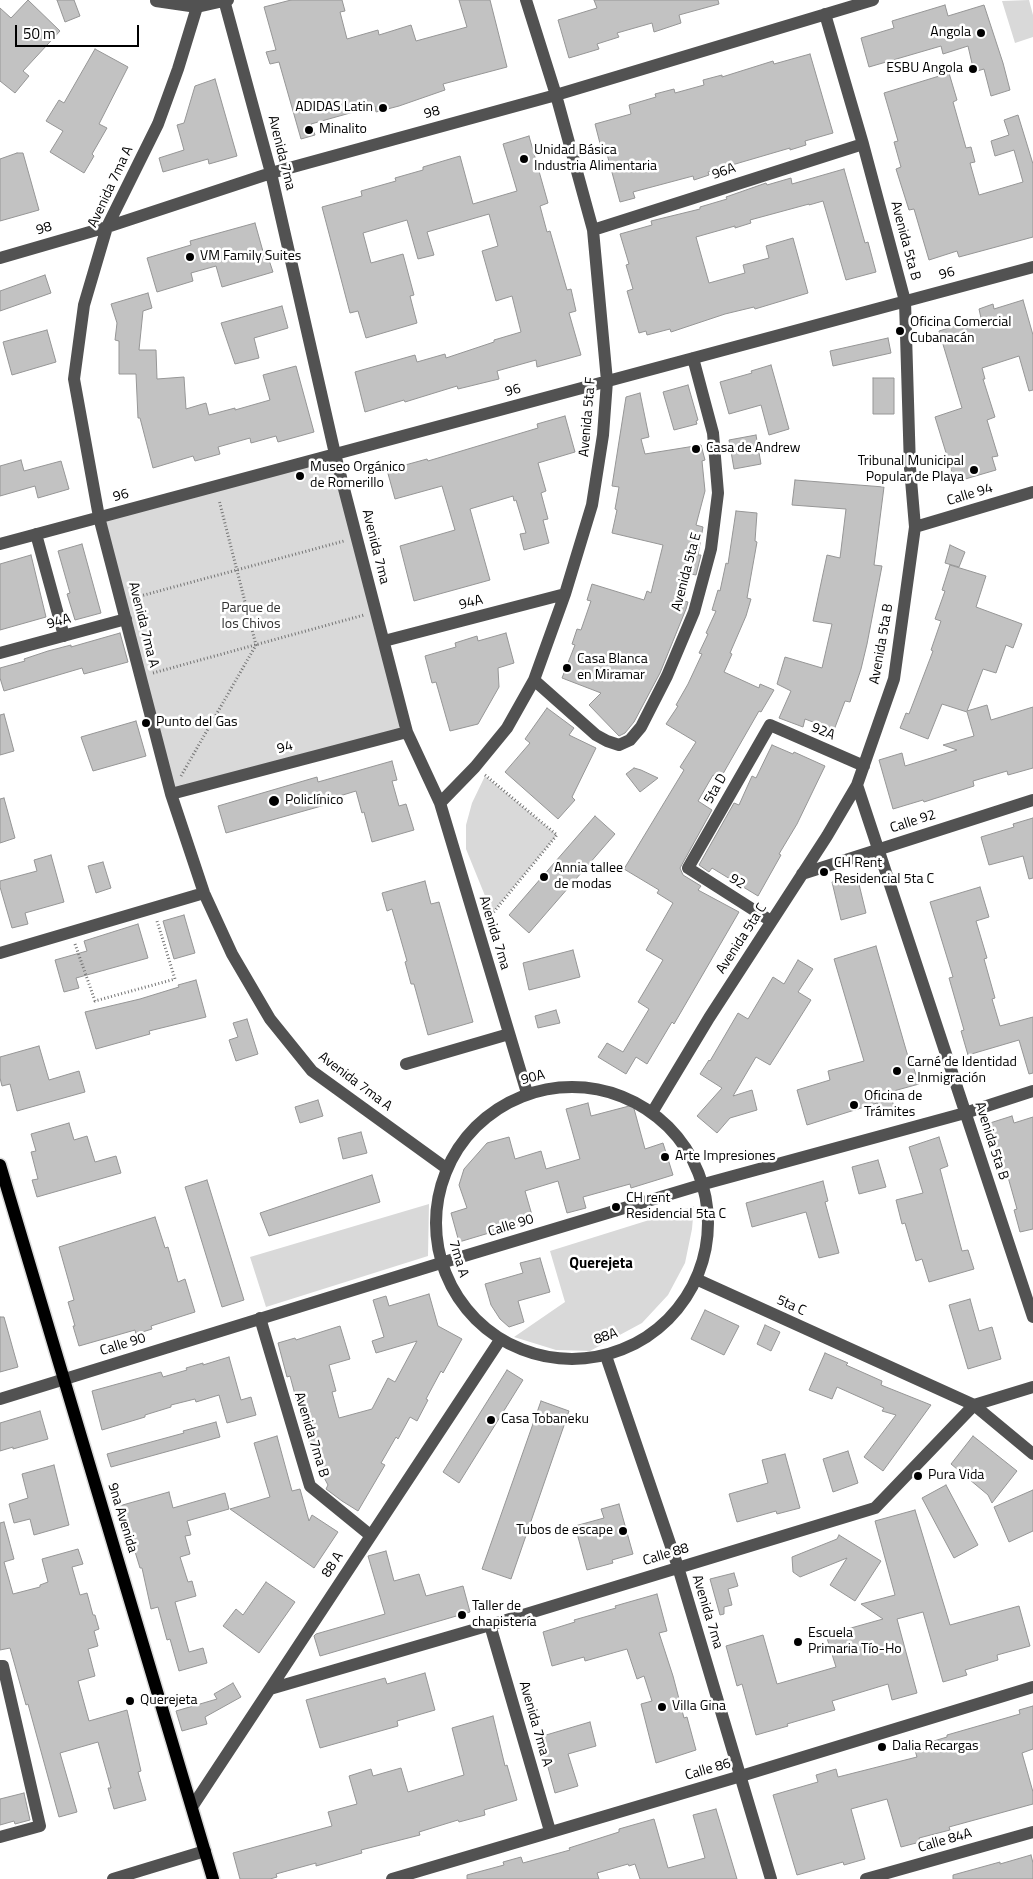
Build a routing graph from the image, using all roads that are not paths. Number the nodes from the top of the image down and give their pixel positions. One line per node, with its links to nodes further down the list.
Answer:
1 (226, 0): 5 (street); 9 (street, Avenida 7ma)
2 (526, 0): 7 (street, Avenida 5ta F)
3 (873, 0): 6 (street, 98)
4 (156, 1): 5 (street)
5 (197, 4): 10 (street, Avenida 7ma A)
6 (825, 14): 7 (street, 98); 8 (street, Avenida 5ta B)
7 (556, 95): 9 (street, 98); 11 (street, Avenida 5ta F)
8 (863, 144): 11 (street, 96A); 14 (street, Avenida 5ta B)
9 (271, 173): 10 (street, 98); 17 (street, Avenida 7ma)
10 (107, 227): 12 (street, 98); 19 (street, Avenida 7ma A)
11 (593, 230): 16 (street, Avenida 5ta F)
12 (0, 258)
13 (1033, 267): 14 (street, 96)
14 (906, 301): 15 (street, 96); 20 (street, Avenida 5ta B)
15 (693, 358): 16 (street, 96); 28 (street, Avenida 5ta E)
16 (607, 381): 17 (street, 96); 23 (street, Avenida 5ta F)
17 (335, 454): 19 (street, 96); 26 (street, Avenida 7ma)
18 (1033, 492): 20 (street, Calle 94)
19 (100, 517): 21 (street, 96); 24 (street, Avenida 7ma A)
20 (915, 527): 31 (street, Avenida 5ta B)
21 (36, 534): 22 (street, 96); 25 (street)
22 (0, 544)
23 (565, 594): 26 (street, 94A); 28 (street, Avenida 5ta F)
24 (126, 618): 25 (street, 94A); 33 (street, Avenida 7ma A)
25 (64, 636): 27 (street, 94A)
26 (384, 641): 30 (street, Avenida 7ma)
27 (0, 653)
28 (534, 680): 35 (street, Avenida 5ta F)
29 (770, 725): 31 (street, 92A); 37 (street, 5ta D)
30 (407, 732): 33 (street, 94); 35 (street, Avenida 7ma)
31 (864, 766): 32 (street, Avenida 5ta B)
32 (857, 785): 36 (street, Avenida 5ta B); 38 (street, Avenida 5ta C)
33 (171, 794): 39 (street, Avenida 7ma A)
34 (1033, 800): 36 (street, Calle 92)
35 (440, 803): 42 (street, Avenida 7ma)
36 (878, 849): 38 (street, Calle 92); 47 (street, Avenida 5ta B)
37 (688, 868): 40 (street, 92)
38 (802, 874): 40 (street, Avenida 5ta C)
39 (204, 893): 41 (street); 49 (street, Avenida 7ma A)
40 (771, 921): 46 (street, Avenida 5ta C)
41 (0, 953)
42 (509, 1034): 43 (street); 45 (street, Avenida 7ma)
43 (406, 1064)
44 (1033, 1091): 47 (street, Calle 90)
45 (527, 1093): 46 (street, 90A); 49 (street, 90A)
46 (654, 1112): 50 (street)
47 (965, 1113): 50 (street, Calle 90); 53 (street, Avenida 5ta B)
48 (0, 1166): 57 (main road, 9na Avenida)
49 (446, 1168): 51 (street, 7ma A)
50 (704, 1184): 51 (street, Calle 90); 52 (street)
51 (441, 1263): 54 (street, Calle 90); 55 (street, 7ma A)
52 (696, 1280): 56 (street, 88A); 60 (street, 5ta C)
53 (1033, 1317)
54 (260, 1318): 57 (street, Calle 90); 62 (street, Avenida 7ma B)
55 (500, 1340): 56 (street, 88A); 62 (street, 88 A)
56 (606, 1356): 63 (street, Avenida 7ma)
57 (64, 1379): 59 (street, Calle 90); 69 (main road, 9na Avenida)
58 (1033, 1387): 60 (street, Calle 88)
59 (0, 1399)
60 (974, 1405): 61 (street, 5ta C); 63 (street, Calle 88)
61 (1033, 1454)
62 (370, 1535): 67 (street, 88 A)
63 (678, 1567): 64 (street, Calle 88); 68 (street, Avenida 7ma)
64 (490, 1625): 67 (street, Calle 88); 70 (street, Avenida 7ma A)
65 (0, 1666): 72 (street)
66 (1033, 1687): 68 (street, Calle 86)
67 (270, 1689): 69 (street, 88 A)
68 (741, 1776): 70 (street, Calle 86); 77 (street, Avenida 7ma)
69 (192, 1807): 73 (main road, 9na Avenida)
70 (550, 1831): 76 (street, Calle 86)
71 (1033, 1832): 78 (street, Calle 84A)
72 (0, 1838)
73 (205, 1851): 74 (street); 75 (main road, 9na Avenida)
74 (113, 1879)
75 (212, 1879)
76 (392, 1879)
77 (771, 1879)
78 (866, 1879)

